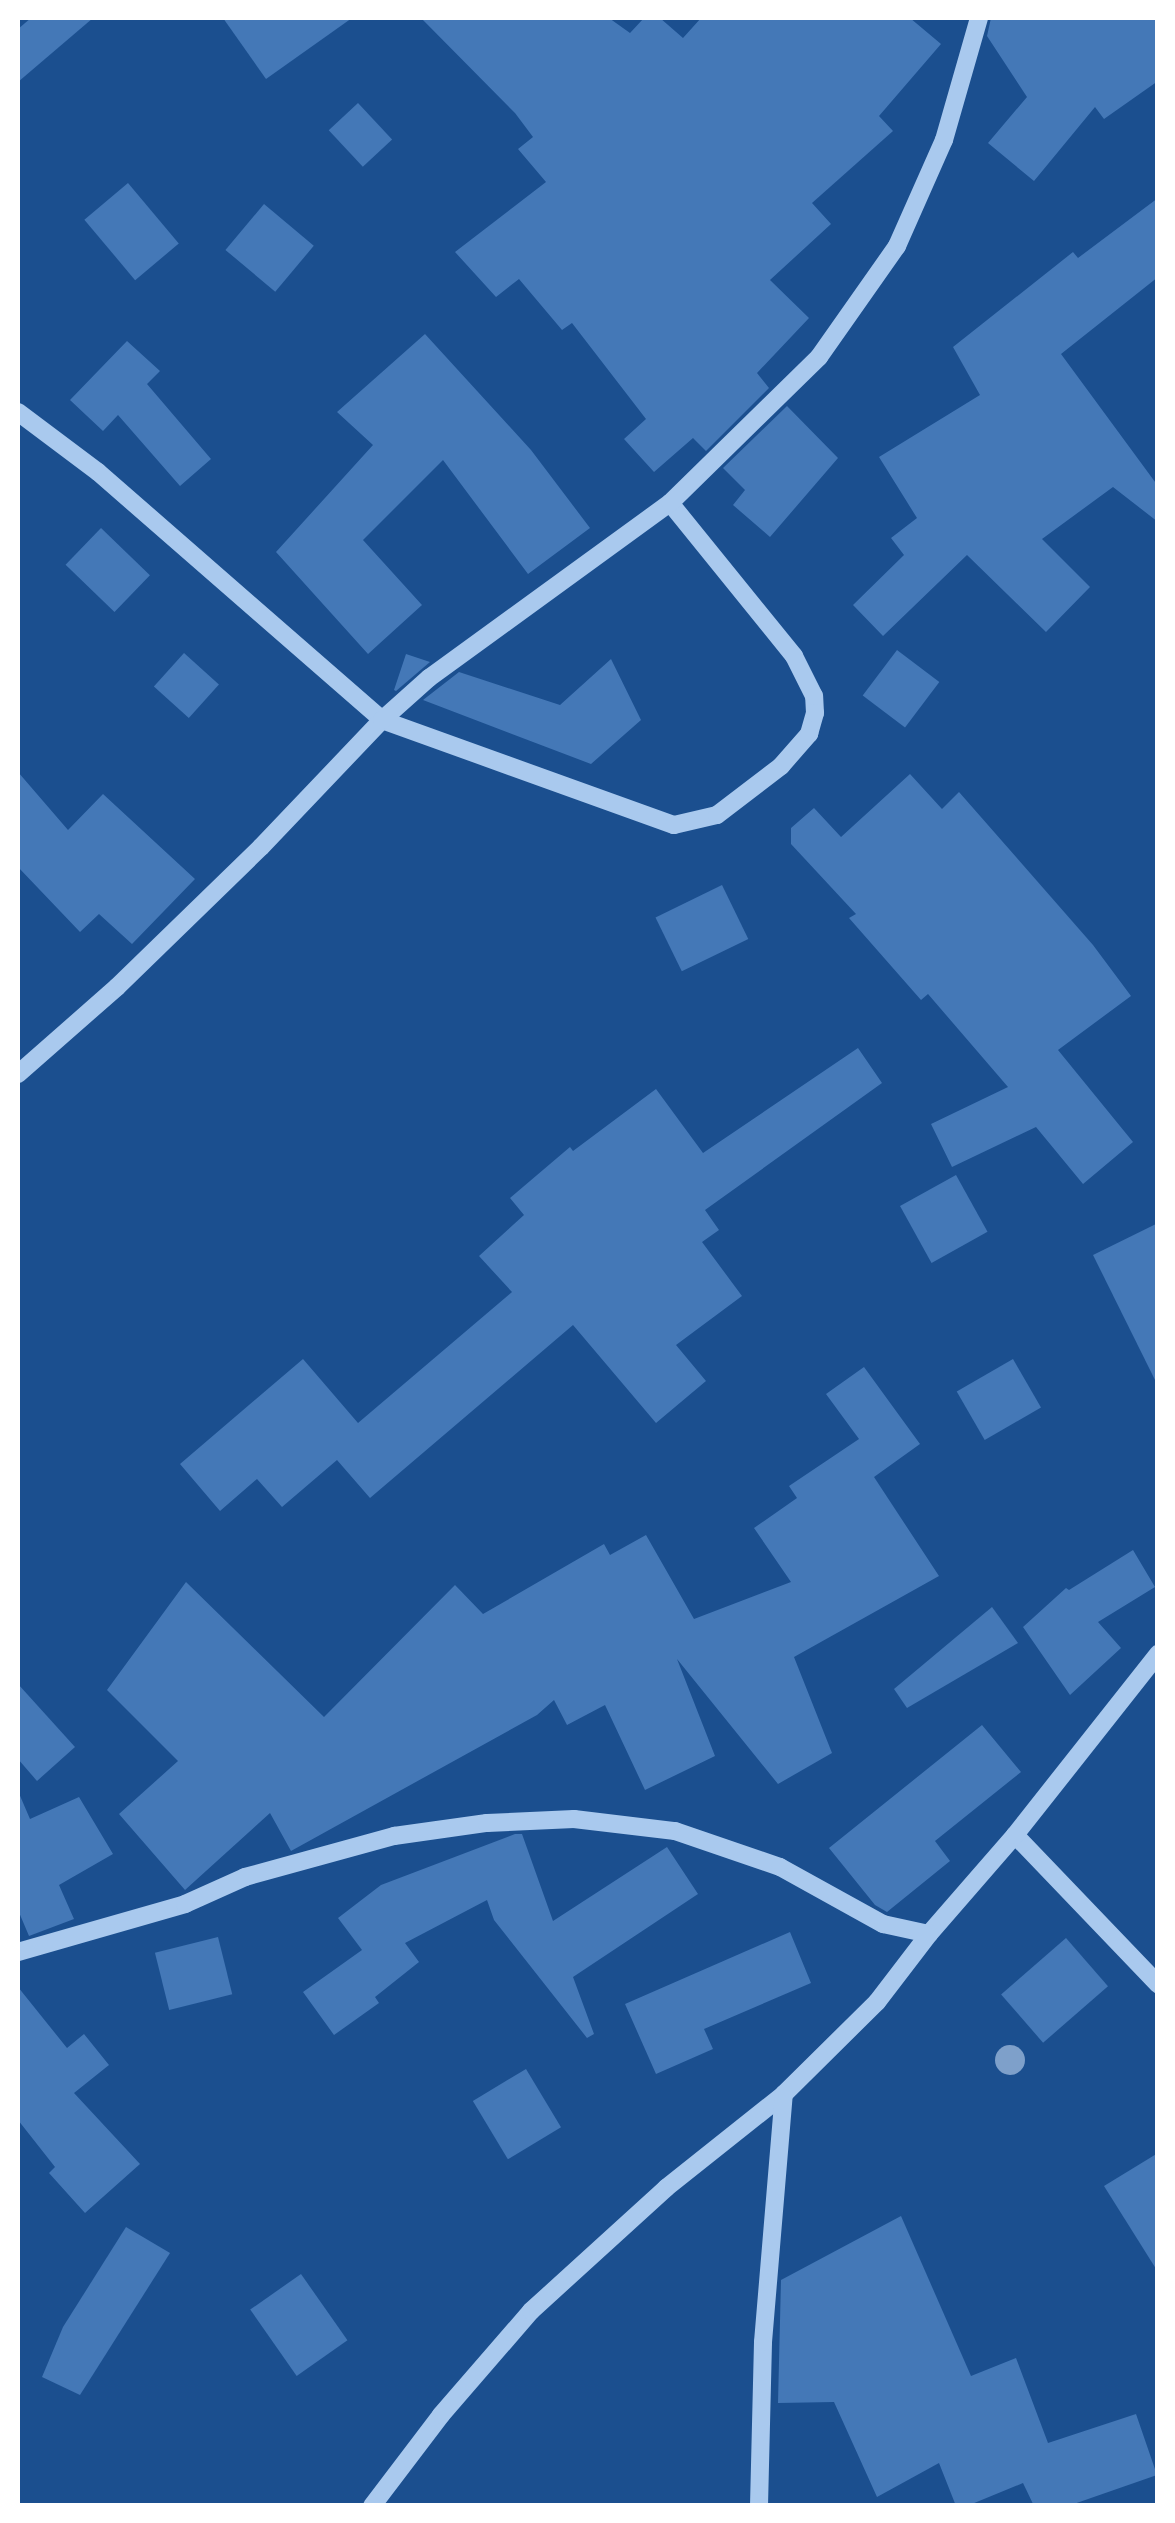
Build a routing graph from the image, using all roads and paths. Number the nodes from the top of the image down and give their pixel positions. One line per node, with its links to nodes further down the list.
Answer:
1 (979, 18): 3 (street)
2 (18, 412): 4 (street)
3 (670, 503): 4 (street); 4 (street)
4 (382, 720): 5 (street)
5 (18, 1074)
6 (1158, 1654): 7 (street)
7 (1014, 1835): 8 (street); 10 (street)
8 (929, 1934): 9 (street); 11 (street)
9 (18, 1952)
10 (1158, 1984)
11 (784, 2094): 12 (street); 13 (street)
12 (372, 2506)
13 (759, 2506)

